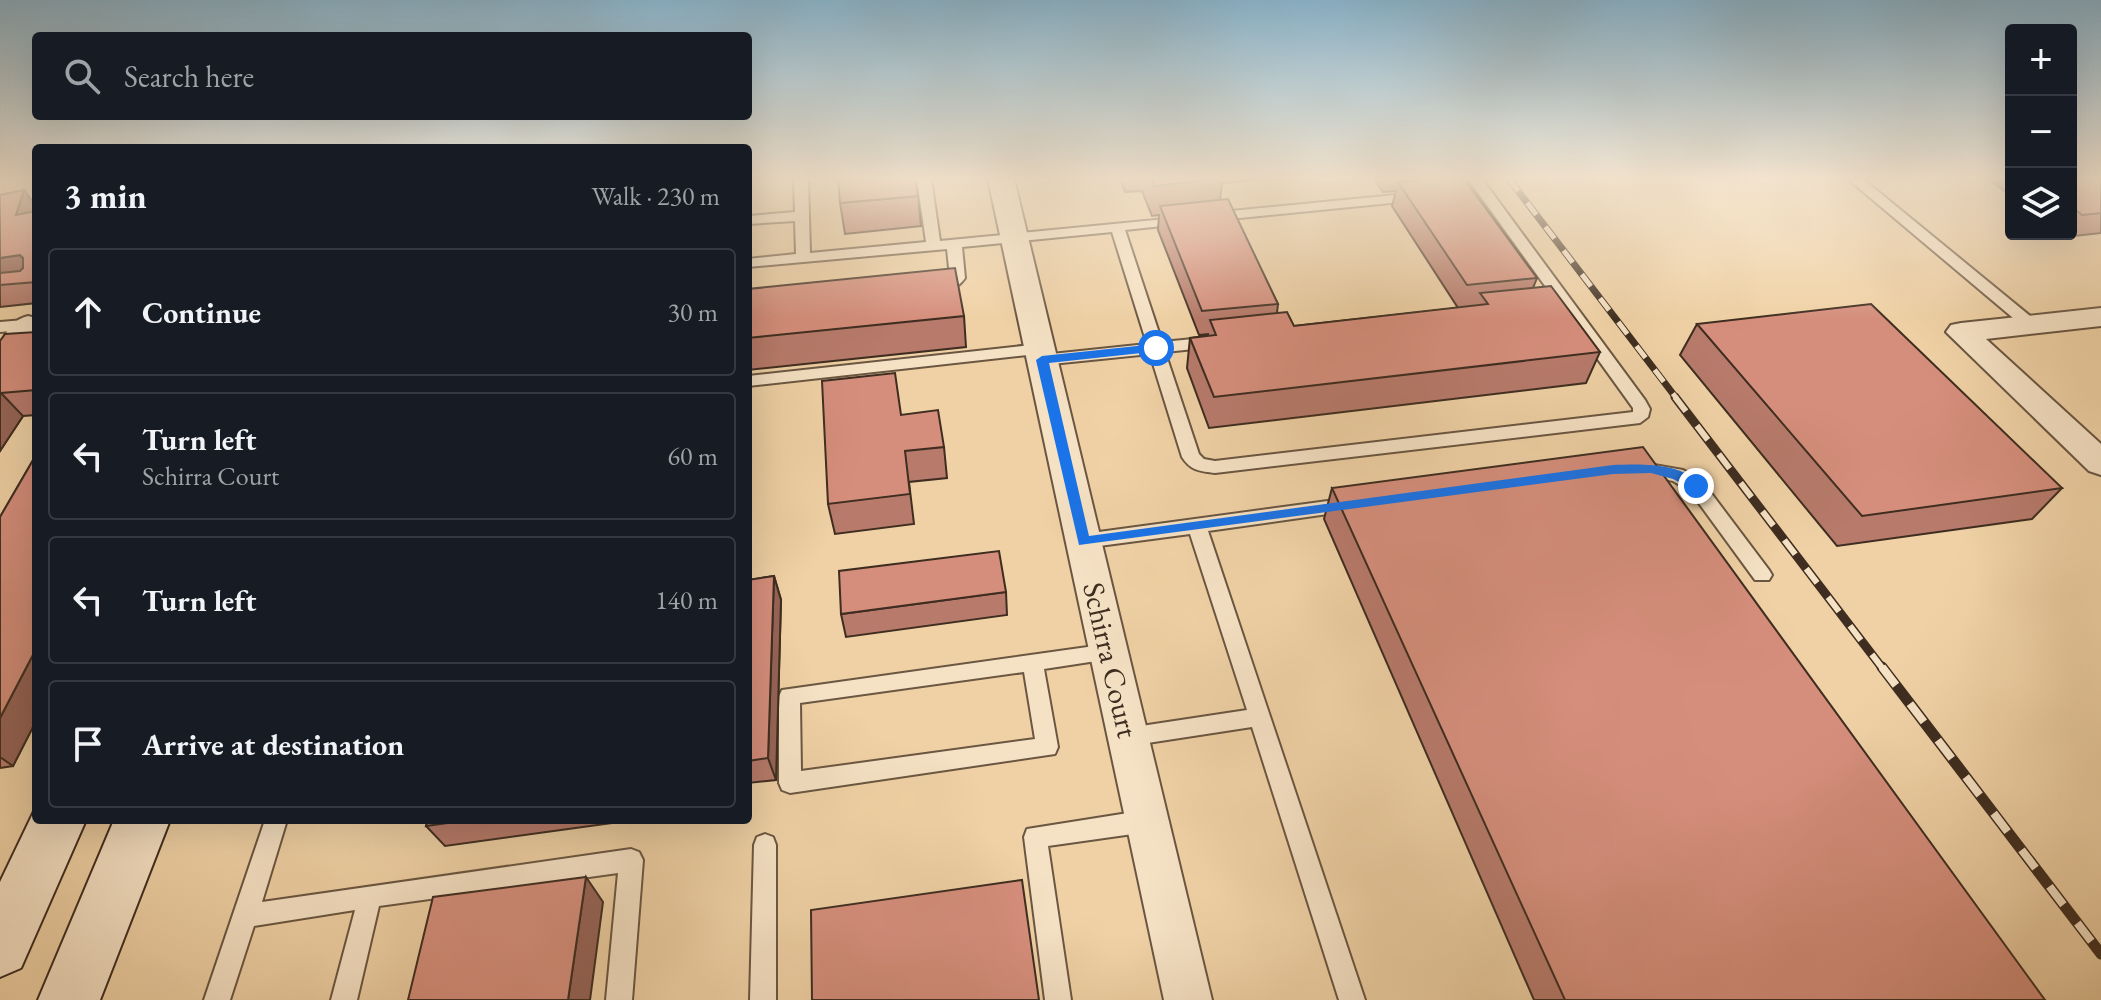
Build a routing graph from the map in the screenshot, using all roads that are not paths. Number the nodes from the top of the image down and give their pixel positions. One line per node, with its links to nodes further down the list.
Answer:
1 (802, 226): 11 (lane)
2 (931, 226): 10 (lane)
3 (1012, 226): 8 (street, Schirra Court)
4 (1117, 226): 5 (lane); 8 (lane); 18 (lane)
5 (1120, 226)
6 (1504, 226): 18 (lane)
7 (1911, 226): 15 (lane)
8 (1014, 236): 9 (lane); 19 (street, Schirra Court)
9 (954, 244): 10 (lane); 13 (lane)
10 (934, 246): 11 (lane)
11 (803, 258): 12 (lane)
12 (752, 263)
13 (919, 289)
14 (2101, 317): 15 (street)
15 (2030, 324): 22 (street)
16 (21, 325): 20 (street)
17 (1226, 341): 18 (lane)
18 (1156, 348): 19 (lane)
19 (1041, 355): 21 (lane); 26 (street, Schirra Court)
20 (0, 363)
21 (752, 381)
22 (2101, 463)
23 (1623, 469): 27 (lane)
24 (1366, 503): 25 (lane)
25 (1197, 526): 26 (lane); 30 (lane)
26 (1084, 541): 28 (street, Schirra Court)
27 (1762, 575)
28 (1109, 652): 29 (lane); 31 (street, Schirra Court)
29 (1033, 662): 29 (lane)
30 (1259, 717): 31 (lane); 47 (lane)
31 (1128, 737): 32 (street, Schirra Court)
32 (1147, 821): 45 (lane); 46 (street, Schirra Court)
33 (56, 824): 39 (main road)
34 (140, 824): 40 (main road)
35 (275, 824): 38 (lane)
36 (765, 845): 44 (lane)
37 (370, 896): 38 (lane); 42 (lane); 43 (lane)
38 (245, 916): 41 (lane)
39 (1, 948)
40 (69, 1000)
41 (217, 1000)
42 (344, 1000)
43 (619, 1000)
44 (763, 1000)
45 (1058, 1000)
46 (1188, 1000)
47 (1352, 1000)

